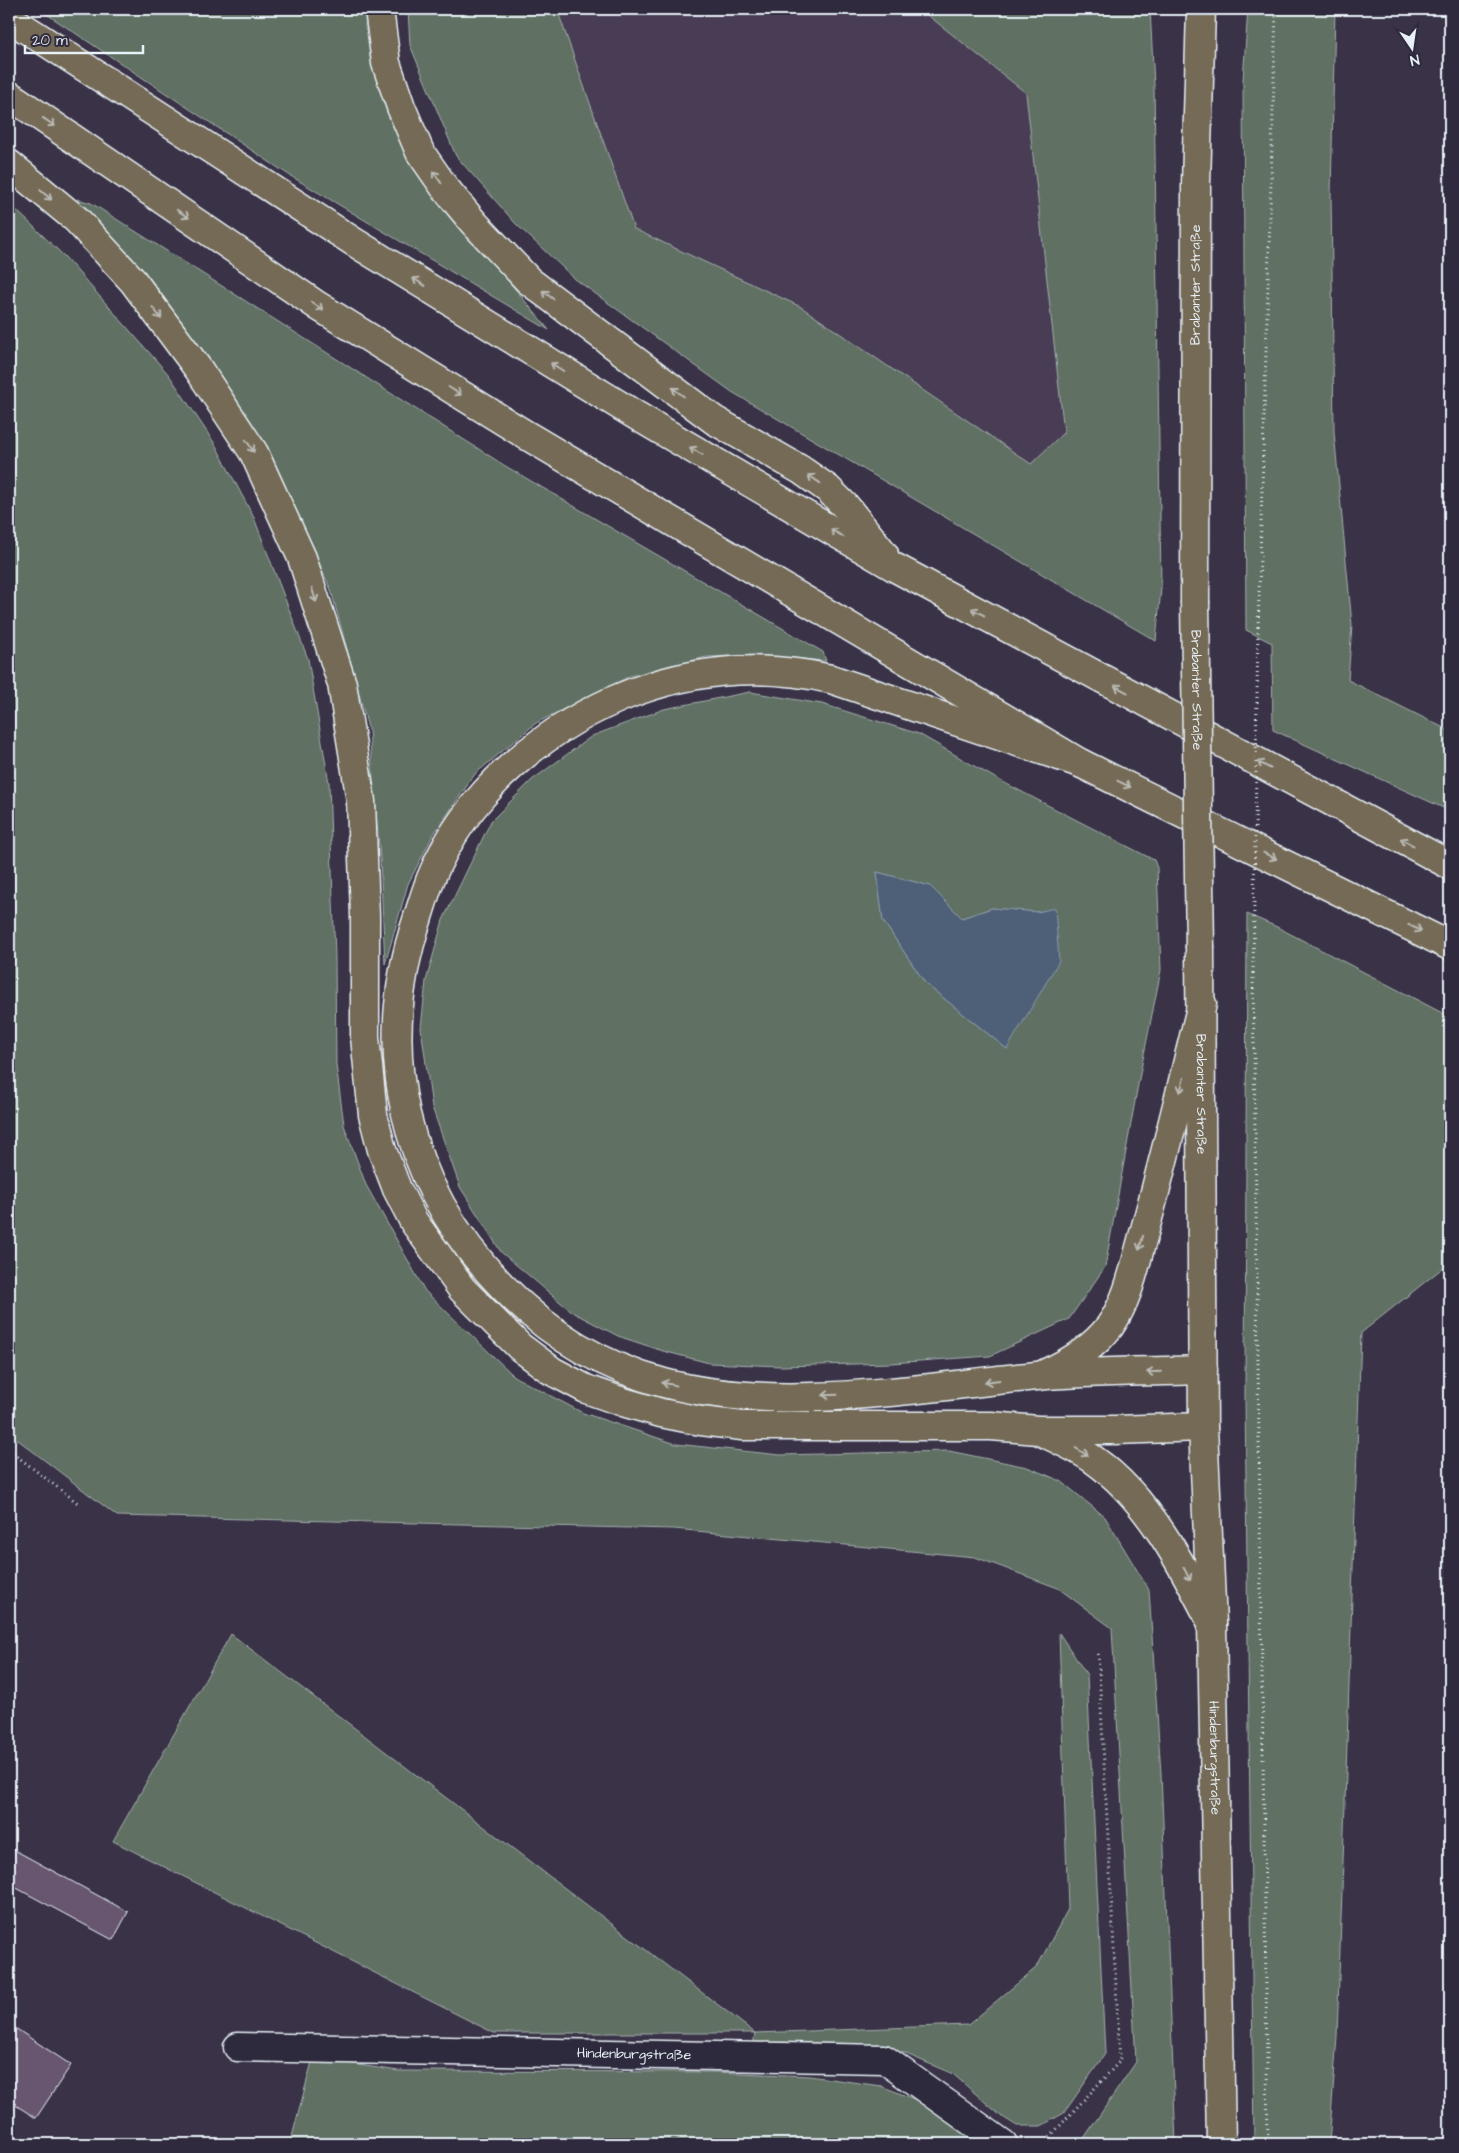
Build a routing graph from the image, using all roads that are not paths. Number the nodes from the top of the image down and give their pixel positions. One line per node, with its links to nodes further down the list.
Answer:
1 (379, 9): 6 (main road, one-way to 1)
2 (1201, 9): 10 (main road, Brabanter Straße, bridge)
3 (9, 18): 6 (main road, one-way to 3)
4 (9, 94): 7 (main road, one-way to 7)
5 (9, 164): 14 (main road, one-way to 14)
6 (894, 567): 8 (main road, one-way to 6)
7 (1080, 763): 9 (main road, one-way to 9); 12 (main road, one-way to 7)
8 (1450, 865)
9 (1450, 946)
10 (1202, 1004): 11 (main road, Brabanter Straße); 12 (main road, one-way to 12)
11 (1203, 1370): 12 (main road, one-way to 12); 13 (main road, Hindenburgstraße)
12 (1039, 1376)
13 (1203, 1427): 14 (main road); 15 (main road, Hindenburgstraße)
14 (1038, 1430): 15 (main road, one-way to 15)
15 (1212, 1623): 18 (main road, Hindenburgstraße)
16 (238, 2047): 17 (street, Hindenburgstraße)
17 (1004, 2144)
18 (1221, 2144)

